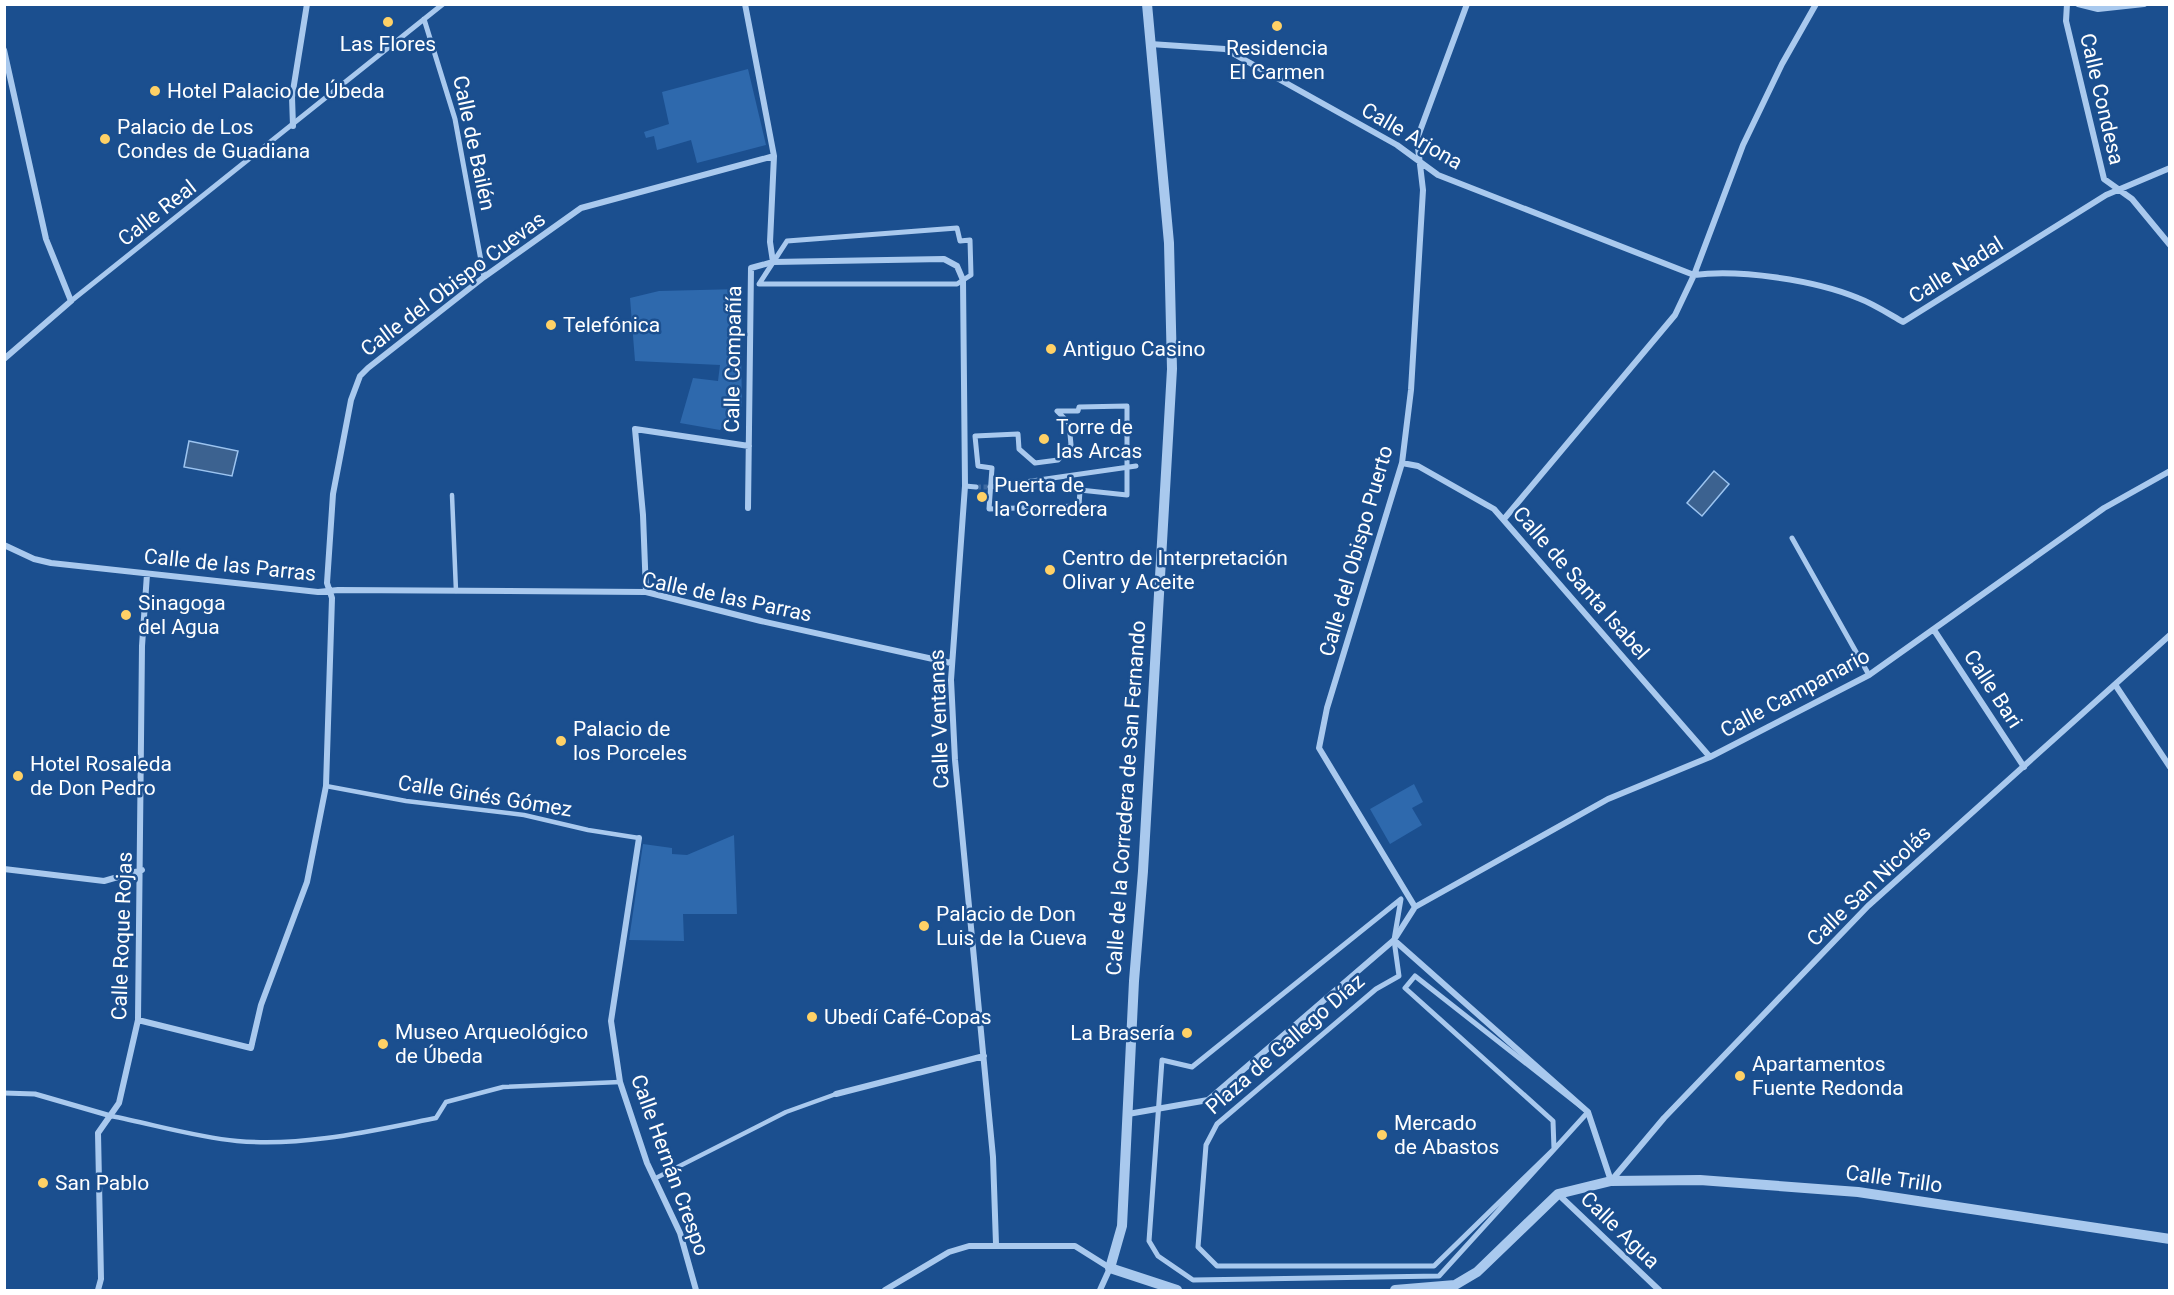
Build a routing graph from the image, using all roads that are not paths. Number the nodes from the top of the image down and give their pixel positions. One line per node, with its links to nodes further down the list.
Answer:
1 (307, 4): 13 (street)
2 (443, 4): 10 (street, Calle Real)
3 (745, 4): 14 (street)
4 (1147, 4): 11 (street, Calle de la Corredera de San Fernando)
5 (1467, 4): 15 (street, Calle del Obispo Puerto)
6 (1816, 4): 20 (street)
7 (2067, 4): 17 (street, Calle Condesa)
8 (2078, 4): 9 (street)
9 (2144, 4)
10 (424, 19): 13 (street, Calle Real); 21 (street, Calle de Bailén)
11 (1150, 44): 15 (street, Calle Arjona); 63 (street, Calle de la Corredera de San Fernando)
12 (4, 50): 23 (street)
13 (293, 126): 23 (street, Calle Real)
14 (774, 156): 19 (street); 21 (street, Calle del Obispo Cuevas)
15 (1418, 163): 20 (street, Calle Arjona); 26 (street, Calle del Obispo Puerto)
16 (2169, 168): 17 (street)
17 (2120, 189): 18 (street, Calle Condesa); 20 (street, Calle Nadal)
18 (2169, 245)
19 (773, 262): 22 (street); 22 (street); 22 (street); 25 (street, Calle Compañía)
20 (1694, 275): 35 (street)
21 (484, 277): 39 (street, Calle del Obispo Cuevas)
22 (963, 280): 30 (street, Calle Ventanas)
23 (71, 301): 24 (street, Calle Real)
24 (4, 358)
25 (749, 447): 34 (street, Calle Compañía); 41 (street, Calle Compañía)
26 (1402, 463): 35 (street, Calle de Santa Isabel); 54 (street, Calle del Obispo Puerto)
27 (1128, 466): 28 (street); 32 (street); 32 (street); 32 (street)
28 (1136, 466)
29 (2169, 471): 42 (street, Calle Campanario)
30 (965, 486): 31 (street); 44 (street, Calle Ventanas)
31 (976, 487)
32 (990, 487)
33 (452, 495): 40 (lane)
34 (748, 508)
35 (1504, 519): 47 (street, Calle de Santa Isabel)
36 (1792, 538): 45 (street)
37 (4, 545): 38 (street, Calle de las Parras)
38 (147, 573): 39 (street, Calle de las Parras); 53 (street, Calle Roque Rojas)
39 (329, 591): 40 (street, Calle de las Parras); 50 (street, Calle del Obispo Cuevas)
40 (456, 591): 41 (street, Calle de las Parras)
41 (646, 592): 44 (street, Calle de las Parras)
42 (1934, 630): 45 (street, Calle Campanario); 48 (street, Calle Bari)
43 (2169, 635): 46 (street, Calle San Nicolás)
44 (951, 663): 57 (street, Calle Ventanas)
45 (1869, 675): 47 (street, Calle Campanario)
46 (2116, 686): 48 (street, Calle San Nicolás); 49 (street)
47 (1710, 757): 54 (street, Calle Campanario)
48 (2024, 767): 66 (street, Calle San Nicolás)
49 (2169, 767)
50 (326, 786): 51 (lane, Calle Ginés Gómez); 56 (street, Calle del Obispo Cuevas)
51 (639, 838): 58 (street, Calle Hernán Crespo)
52 (4, 869): 53 (street)
53 (142, 870): 56 (street, Calle Roque Rojas)
54 (1415, 908): 55 (street, Plaza de Gallego Díaz)
55 (1394, 940): 61 (street, Plaza de Gallego Díaz); 61 (street, Plaza de Gallego Díaz); 62 (street); 62 (street, Plaza de Gallego Díaz)
56 (138, 1020): 64 (street, Calle Roque Rojas)
57 (984, 1056): 60 (street); 69 (street, Calle Ventanas)
58 (620, 1082): 64 (lane); 65 (street, Calle Hernán Crespo)
59 (4, 1092): 64 (street)
60 (836, 1094): 65 (lane)
61 (1159, 1109): 62 (street, Plaza de Gallego Díaz); 63 (street, Plaza de Gallego Díaz)
62 (1588, 1112): 66 (street)
63 (1128, 1114): 70 (street, Calle de la Corredera de San Fernando)
64 (111, 1116): 72 (street, Calle Roque Rojas)
65 (653, 1179): 73 (street, Calle Hernán Crespo)
66 (1611, 1181): 67 (street); 68 (street, Calle Trillo)
67 (1558, 1194): 71 (street); 78 (street, Calle Agua)
68 (2169, 1239)
69 (996, 1244): 70 (street); 74 (street)
70 (1110, 1268): 75 (street); 76 (street)
71 (1454, 1287): 77 (street)
72 (98, 1290)
73 (696, 1290)
74 (885, 1290)
75 (1100, 1290)
76 (1177, 1290)
77 (1395, 1290)
78 (1659, 1290)

